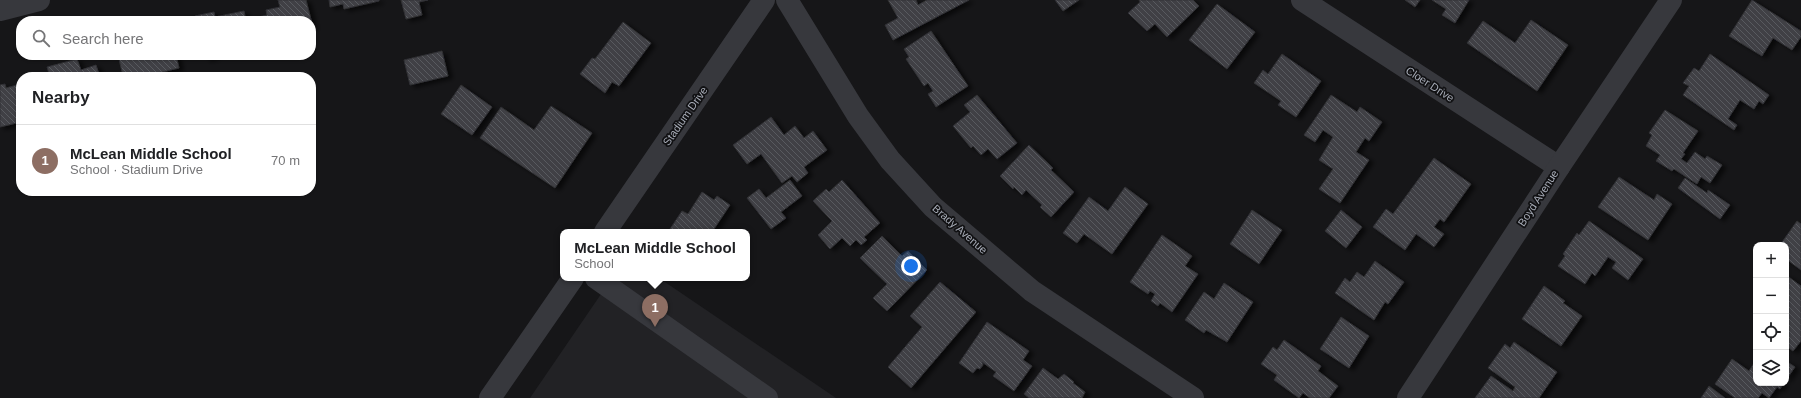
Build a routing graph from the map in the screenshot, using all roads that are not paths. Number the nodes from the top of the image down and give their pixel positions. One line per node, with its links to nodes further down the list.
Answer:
1 (39, 0): 6 (street)
2 (764, 0): 8 (street, Stadium Drive)
3 (787, 0): 13 (street, Brady Avenue)
4 (1302, 0): 7 (street, Cloer Drive)
5 (1671, 0): 7 (street, Boyd Avenue)
6 (0, 10)
7 (1559, 167): 14 (street, Boyd Avenue)
8 (607, 229)
9 (571, 281): 11 (street)
10 (600, 281): 12 (street)
11 (490, 398)
12 (767, 398)
13 (1193, 398)
14 (1408, 398)

